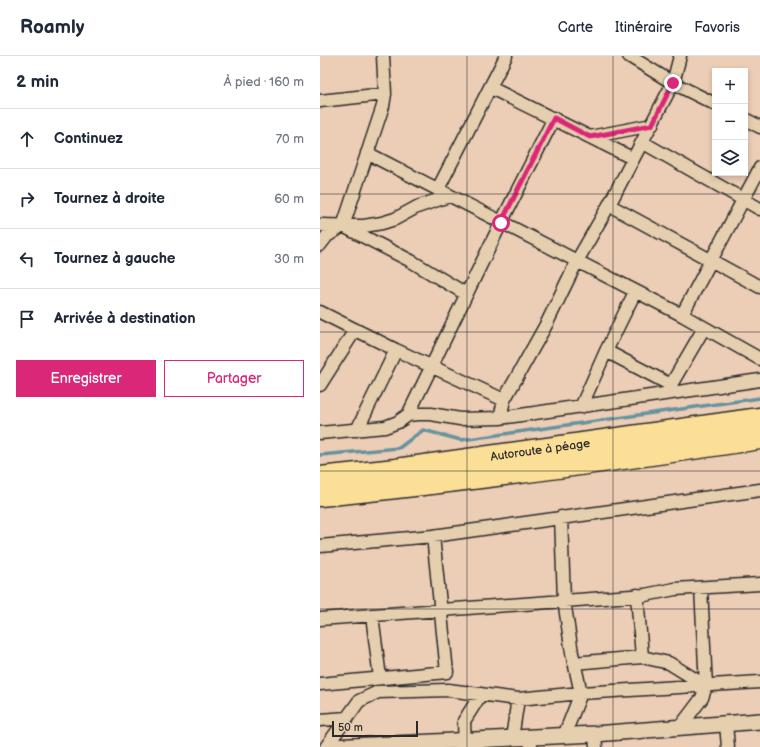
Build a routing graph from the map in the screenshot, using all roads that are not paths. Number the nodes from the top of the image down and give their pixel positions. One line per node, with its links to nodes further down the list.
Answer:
1 (383, 56): 7 (street)
2 (506, 56): 6 (street)
3 (629, 56): 5 (street)
4 (680, 56): 5 (street)
5 (673, 83): 9 (street); 12 (street)
6 (491, 88): 10 (street); 19 (street)
7 (385, 94): 8 (street); 16 (street)
8 (320, 101)
9 (712, 102)
10 (554, 118): 14 (street); 24 (street)
11 (748, 121): 13 (street)
12 (652, 125): 14 (street); 15 (street)
13 (760, 127)
14 (590, 137): 17 (street)
15 (642, 142): 17 (street); 21 (street)
16 (367, 153): 19 (street); 26 (street)
17 (632, 158): 22 (street)
18 (760, 168): 21 (street)
19 (438, 189): 20 (street)
20 (449, 196): 24 (street); 26 (street)
21 (743, 200): 23 (street); 28 (street)
22 (609, 205): 28 (street); 29 (street)
23 (760, 209)
24 (501, 223): 29 (street); 32 (street)
25 (320, 225): 26 (street)
26 (343, 226): 27 (street); 32 (street)
27 (320, 244)
28 (712, 259): 30 (street); 34 (street)
29 (577, 260): 31 (street); 43 (street)
30 (760, 287)
31 (635, 292): 34 (street); 38 (street)
32 (466, 294): 40 (street)
33 (320, 312): 36 (street)
34 (682, 315): 35 (street)
35 (704, 328): 38 (street); 39 (street)
36 (355, 330): 37 (street); 42 (street)
37 (396, 350): 40 (street); 48 (street)
38 (606, 351): 44 (street)
39 (760, 359)
40 (432, 365): 43 (street); 45 (street)
41 (760, 380): 44 (street)
42 (320, 385)
43 (504, 400): 46 (street)
44 (581, 407): 46 (street)
45 (408, 415): 46 (street); 48 (street)
46 (500, 418)
47 (760, 419): 51 (highway, Autoroute à péage)
48 (357, 430): 49 (street)
49 (320, 433)
50 (760, 438): 53 (highway)
51 (320, 478)
52 (760, 490): 54 (street)
53 (320, 495)
54 (561, 517): 55 (street); 60 (street)
55 (433, 536): 56 (street); 61 (street)
56 (320, 546)
57 (760, 584): 58 (street)
58 (701, 588): 59 (street); 69 (street)
59 (637, 595): 60 (street); 64 (street)
60 (564, 600): 61 (street); 65 (street)
61 (441, 610): 62 (street); 66 (street)
62 (372, 615): 63 (street); 66 (street)
63 (320, 619)
64 (642, 657): 65 (street); 69 (street)
65 (574, 663): 70 (street)
66 (380, 678): 68 (street)
67 (760, 682): 69 (street)
68 (320, 684)
69 (706, 686): 70 (street); 77 (street)
70 (581, 693): 72 (street); 78 (street)
71 (481, 694): 72 (street); 73 (street); 82 (street)
72 (518, 699): 79 (street)
73 (347, 718): 74 (street); 85 (street)
74 (320, 720)
75 (760, 721): 76 (street)
76 (726, 724): 77 (street); 87 (street)
77 (680, 727): 80 (street)
78 (564, 736): 80 (street); 81 (street)
79 (512, 738): 81 (street); 82 (street)
80 (595, 741)
81 (530, 742)
82 (465, 744): 83 (street)
83 (401, 745): 84 (street)
84 (349, 746): 86 (street)
85 (326, 747)
86 (331, 747)
87 (728, 747)

